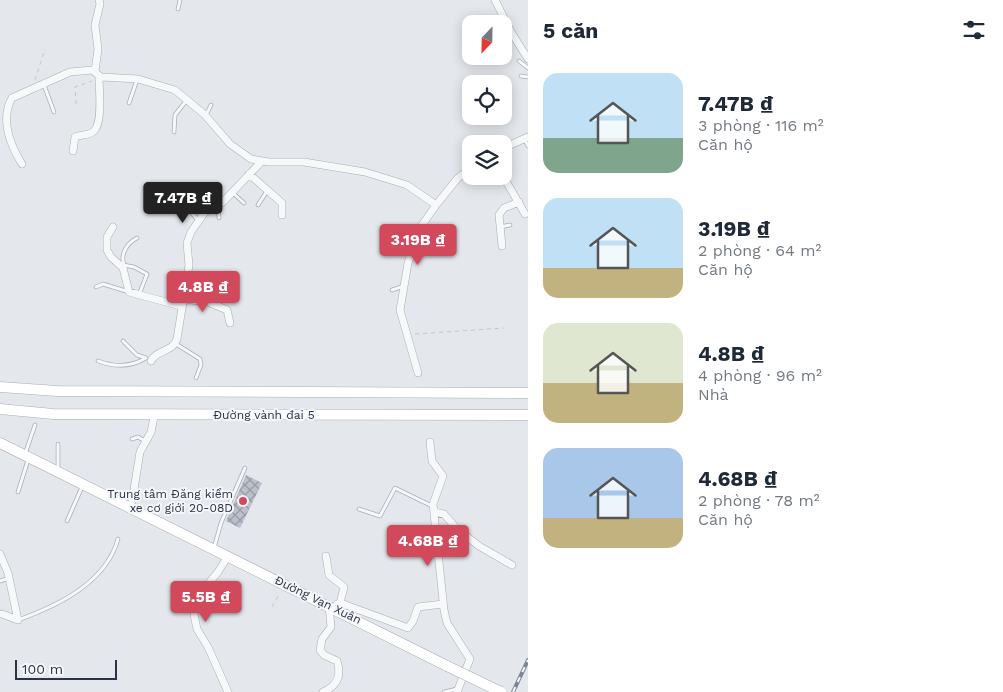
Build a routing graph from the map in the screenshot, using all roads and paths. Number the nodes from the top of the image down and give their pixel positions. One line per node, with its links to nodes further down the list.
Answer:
1 (99, 0): 9 (street)
2 (180, 0): 4 (lane)
3 (496, 0): 6 (street)
4 (178, 9)
5 (45, 49): 14 (path)
6 (528, 59)
7 (519, 61): 8 (lane)
8 (528, 68)
9 (98, 75): 12 (street); 13 (street); 17 (path); 24 (street)
10 (521, 76): 11 (lane)
11 (528, 77)
12 (138, 79): 15 (street); 16 (lane)
13 (44, 85): 14 (street); 19 (lane)
14 (31, 90): 26 (street)
15 (186, 100): 20 (street); 21 (lane)
16 (129, 103)
17 (76, 104)
18 (211, 105): 20 (lane)
19 (54, 112)
20 (206, 116): 25 (street)
21 (174, 132)
22 (527, 141): 23 (street)
23 (512, 146)
24 (73, 151)
25 (261, 162): 27 (street); 37 (street)
26 (22, 164)
27 (249, 174): 30 (street); 31 (street)
28 (462, 175): 37 (street)
29 (509, 185): 32 (street)
30 (267, 191): 36 (lane); 39 (street)
31 (233, 193): 34 (lane); 35 (street)
32 (519, 202): 38 (street); 44 (street)
33 (172, 203): 41 (lane)
34 (244, 203)
35 (218, 205): 40 (lane); 41 (street)
36 (258, 205)
37 (436, 205): 46 (street)
38 (525, 214)
39 (282, 215)
40 (219, 218)
41 (198, 220): 56 (street)
42 (510, 225): 44 (lane)
43 (113, 227): 49 (street)
44 (500, 227): 47 (street)
45 (137, 238): 49 (lane)
46 (413, 246): 48 (lane); 51 (street)
47 (502, 246)
48 (432, 252)
49 (122, 265): 54 (street); 55 (lane)
50 (231, 275): 57 (street)
51 (404, 286): 53 (lane); 60 (street)
52 (96, 287): 54 (lane)
53 (392, 290)
54 (129, 292): 55 (street)
55 (139, 296): 56 (street)
56 (182, 302): 57 (street); 62 (street)
57 (216, 305): 58 (street)
58 (230, 323)
59 (504, 328): 60 (path)
60 (407, 334): 65 (street)
61 (123, 341): 63 (lane)
62 (175, 344): 63 (street); 66 (lane)
63 (150, 359): 64 (lane)
64 (98, 361)
65 (418, 373)
66 (196, 378)
67 (0, 387): 68 (main road, Đường vành đai 5)
68 (528, 393)
69 (0, 409): 70 (main road, Đường vành đai 5)
70 (528, 414)
71 (154, 418): 74 (street)
72 (34, 426): 78 (lane)
73 (132, 439): 74 (lane)
74 (146, 442): 83 (street)
75 (430, 442): 85 (street)
76 (0, 443): 78 (main road, Đường Vạn Xuân)
77 (58, 444): 80 (lane)
78 (27, 456): 80 (main road, Đường Vạn Xuân); 82 (lane)
79 (244, 468): 88 (lane)
80 (58, 472): 81 (main road, Đường Vạn Xuân)
81 (83, 484): 83 (main road, Đường Vạn Xuân); 86 (lane)
82 (18, 492)
83 (131, 508): 88 (main road, Đường Vạn Xuân)
84 (359, 509): 85 (lane)
85 (433, 510): 92 (street); 96 (street)
86 (67, 521)
87 (118, 539): 100 (lane)
88 (214, 549): 90 (main road, Đường Vạn Xuân)
89 (0, 554): 93 (street)
90 (228, 556): 95 (main road, Đường Vạn Xuân); 102 (street)
91 (326, 556): 97 (street)
92 (512, 565)
93 (9, 578): 94 (lane); 100 (street)
94 (0, 581)
95 (286, 584): 97 (main road, Đường Vạn Xuân); 98 (path)
96 (443, 604): 97 (street); 101 (street)
97 (335, 605): 103 (street); 105 (main road, Đường Vạn Xuân, bridge)
98 (272, 607)
99 (2, 614): 100 (street)
100 (18, 620)
101 (457, 691): 104 (lane)
102 (228, 692)
103 (323, 692)
104 (444, 692)
105 (501, 692)

